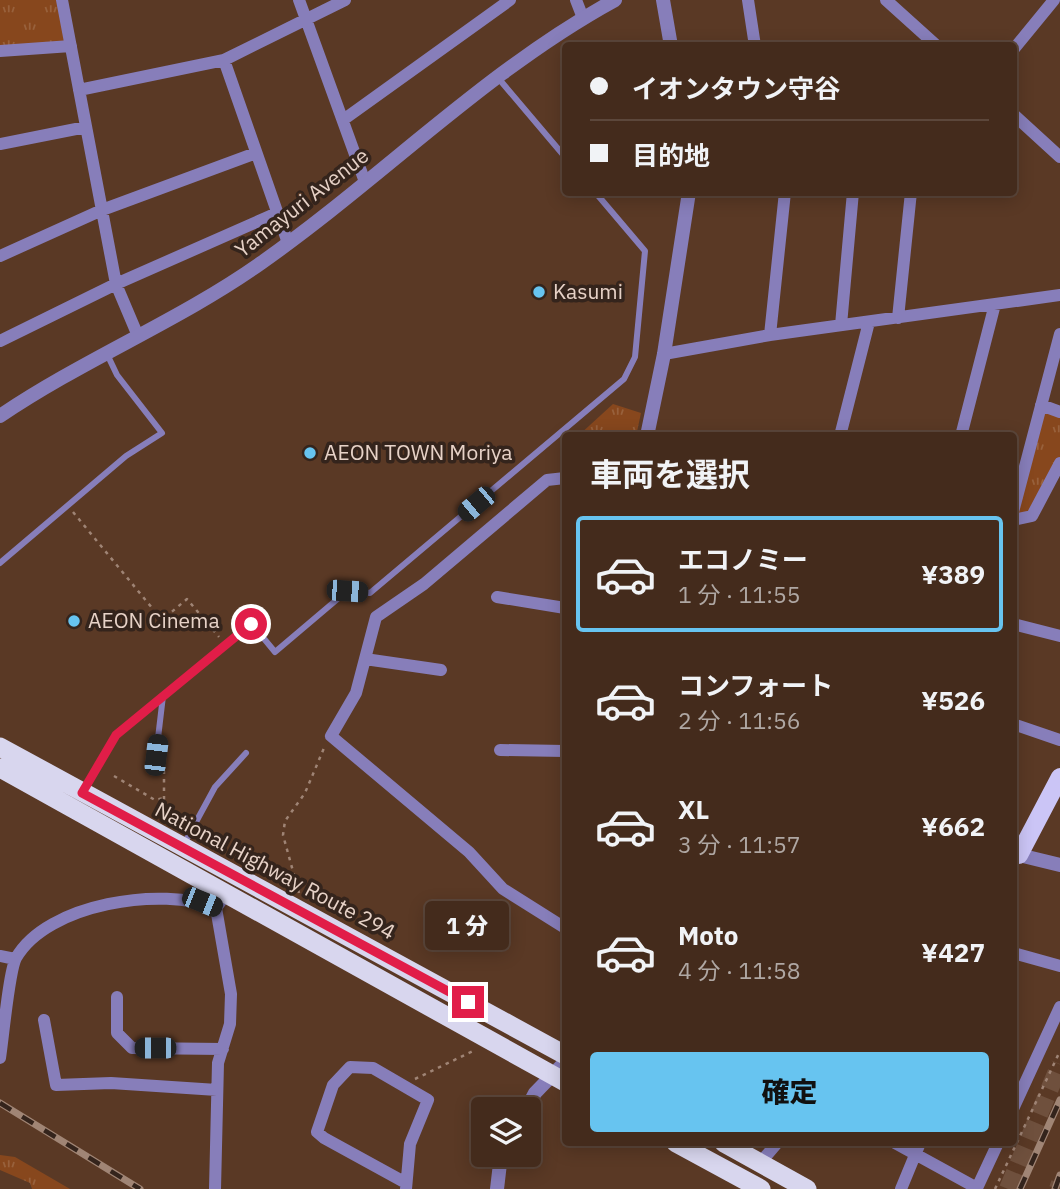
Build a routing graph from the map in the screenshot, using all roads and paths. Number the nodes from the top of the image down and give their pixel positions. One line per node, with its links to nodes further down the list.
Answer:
1 (62, 0): 17 (street)
2 (299, 0): 12 (street)
3 (345, 0): 12 (street)
4 (510, 0): 23 (street)
5 (576, 0): 11 (street)
6 (615, 0): 11 (street, Yamayuri Avenue)
7 (663, 0): 13 (street)
8 (748, 0): 14 (street)
9 (886, 0): 15 (street)
10 (1054, 0): 16 (street)
11 (583, 18): 20 (street, Yamayuri Avenue)
12 (308, 21): 19 (street); 23 (street)
13 (670, 42)
14 (754, 42)
15 (933, 42)
16 (1017, 45)
17 (71, 46): 18 (street); 21 (street)
18 (0, 51)
19 (224, 60): 21 (street); 26 (street)
20 (497, 76): 27 (lane); 29 (street, Yamayuri Avenue)
21 (79, 90): 24 (street)
22 (1017, 118): 28 (street)
23 (343, 120): 29 (street)
24 (86, 127): 25 (street); 35 (street)
25 (0, 144)
26 (256, 153): 35 (street); 36 (street)
27 (562, 153)
28 (1060, 157)
29 (365, 182): 37 (street, Yamayuri Avenue)
30 (598, 196): 70 (lane)
31 (688, 196): 50 (street)
32 (785, 196): 46 (street)
33 (853, 196): 44 (street)
34 (911, 196): 42 (street)
35 (102, 210): 38 (street); 39 (street)
36 (277, 213): 37 (street); 39 (street)
37 (288, 243): 47 (street, Yamayuri Avenue)
38 (0, 256)
39 (116, 284): 47 (street); 48 (street)
40 (1060, 295): 41 (street)
41 (995, 304): 42 (street); 56 (street)
42 (898, 318): 43 (street)
43 (869, 321): 44 (street); 55 (street)
44 (841, 325): 46 (street)
45 (1060, 334): 51 (street)
46 (770, 335): 50 (street)
47 (138, 336): 49 (street, Yamayuri Avenue)
48 (0, 341)
49 (107, 354): 53 (street, Yamayuri Avenue); 62 (lane)
50 (664, 354): 54 (street)
51 (1041, 405): 52 (street); 59 (street)
52 (1060, 412)
53 (0, 416)
54 (648, 432)
55 (841, 432)
56 (962, 432)
57 (1060, 463): 61 (street)
58 (562, 478): 68 (street)
59 (1017, 497)
60 (77, 517): 66 (path)
61 (1017, 519)
62 (0, 564)
63 (497, 597): 64 (street)
64 (562, 608)
65 (1017, 625): 67 (street)
66 (213, 630)
67 (1060, 636)
68 (365, 659): 69 (street); 72 (street)
69 (441, 670)
70 (163, 696): 78 (lane); 82 (lane)
71 (1017, 725): 73 (street)
72 (331, 736): 90 (path); 91 (street)
73 (1060, 740)
74 (0, 747): 82 (highway, National Highway Route 294)
75 (500, 750): 76 (street)
76 (562, 751)
77 (246, 753): 85 (lane)
78 (156, 755): 83 (path)
79 (0, 768): 89 (highway, National Highway Route 294)
80 (114, 776): 83 (path)
81 (1060, 777): 86 (main road)
82 (82, 793): 85 (highway, National Highway Route 294)
83 (164, 798): 84 (path)
84 (164, 824)
85 (182, 848): 89 (highway, National Highway Route 294)
86 (1017, 858)
87 (1017, 860): 88 (street)
88 (1060, 865)
89 (227, 893): 94 (street); 100 (street); 102 (highway, National Highway Route 294); 104 (highway, National Highway Route 294)
90 (300, 899)
91 (562, 926)
92 (1017, 954): 95 (street)
93 (0, 956): 94 (street)
94 (15, 959): 103 (street)
95 (1060, 966)
96 (117, 997): 100 (street)
97 (1060, 1007): 108 (street)
98 (44, 1020): 106 (street)
99 (481, 1047): 105 (path)
100 (223, 1049): 106 (street)
101 (1060, 1051): 109 (path)
102 (562, 1054)
103 (0, 1058)
104 (561, 1073): 107 (street)
105 (402, 1085): 118 (street); 118 (street)
106 (218, 1090): 119 (street)
107 (538, 1097)
108 (1017, 1101)
109 (1017, 1142)
110 (682, 1146): 121 (highway)
111 (729, 1146): 116 (highway)
112 (774, 1146): 116 (street)
113 (997, 1146): 115 (street)
114 (1015, 1146): 124 (path)
115 (918, 1149): 123 (street)
116 (760, 1163): 122 (highway)
117 (500, 1167): 120 (street)
118 (406, 1186)
119 (215, 1189)
120 (497, 1189)
121 (761, 1189)
122 (807, 1189)
123 (901, 1189)
124 (995, 1189)

